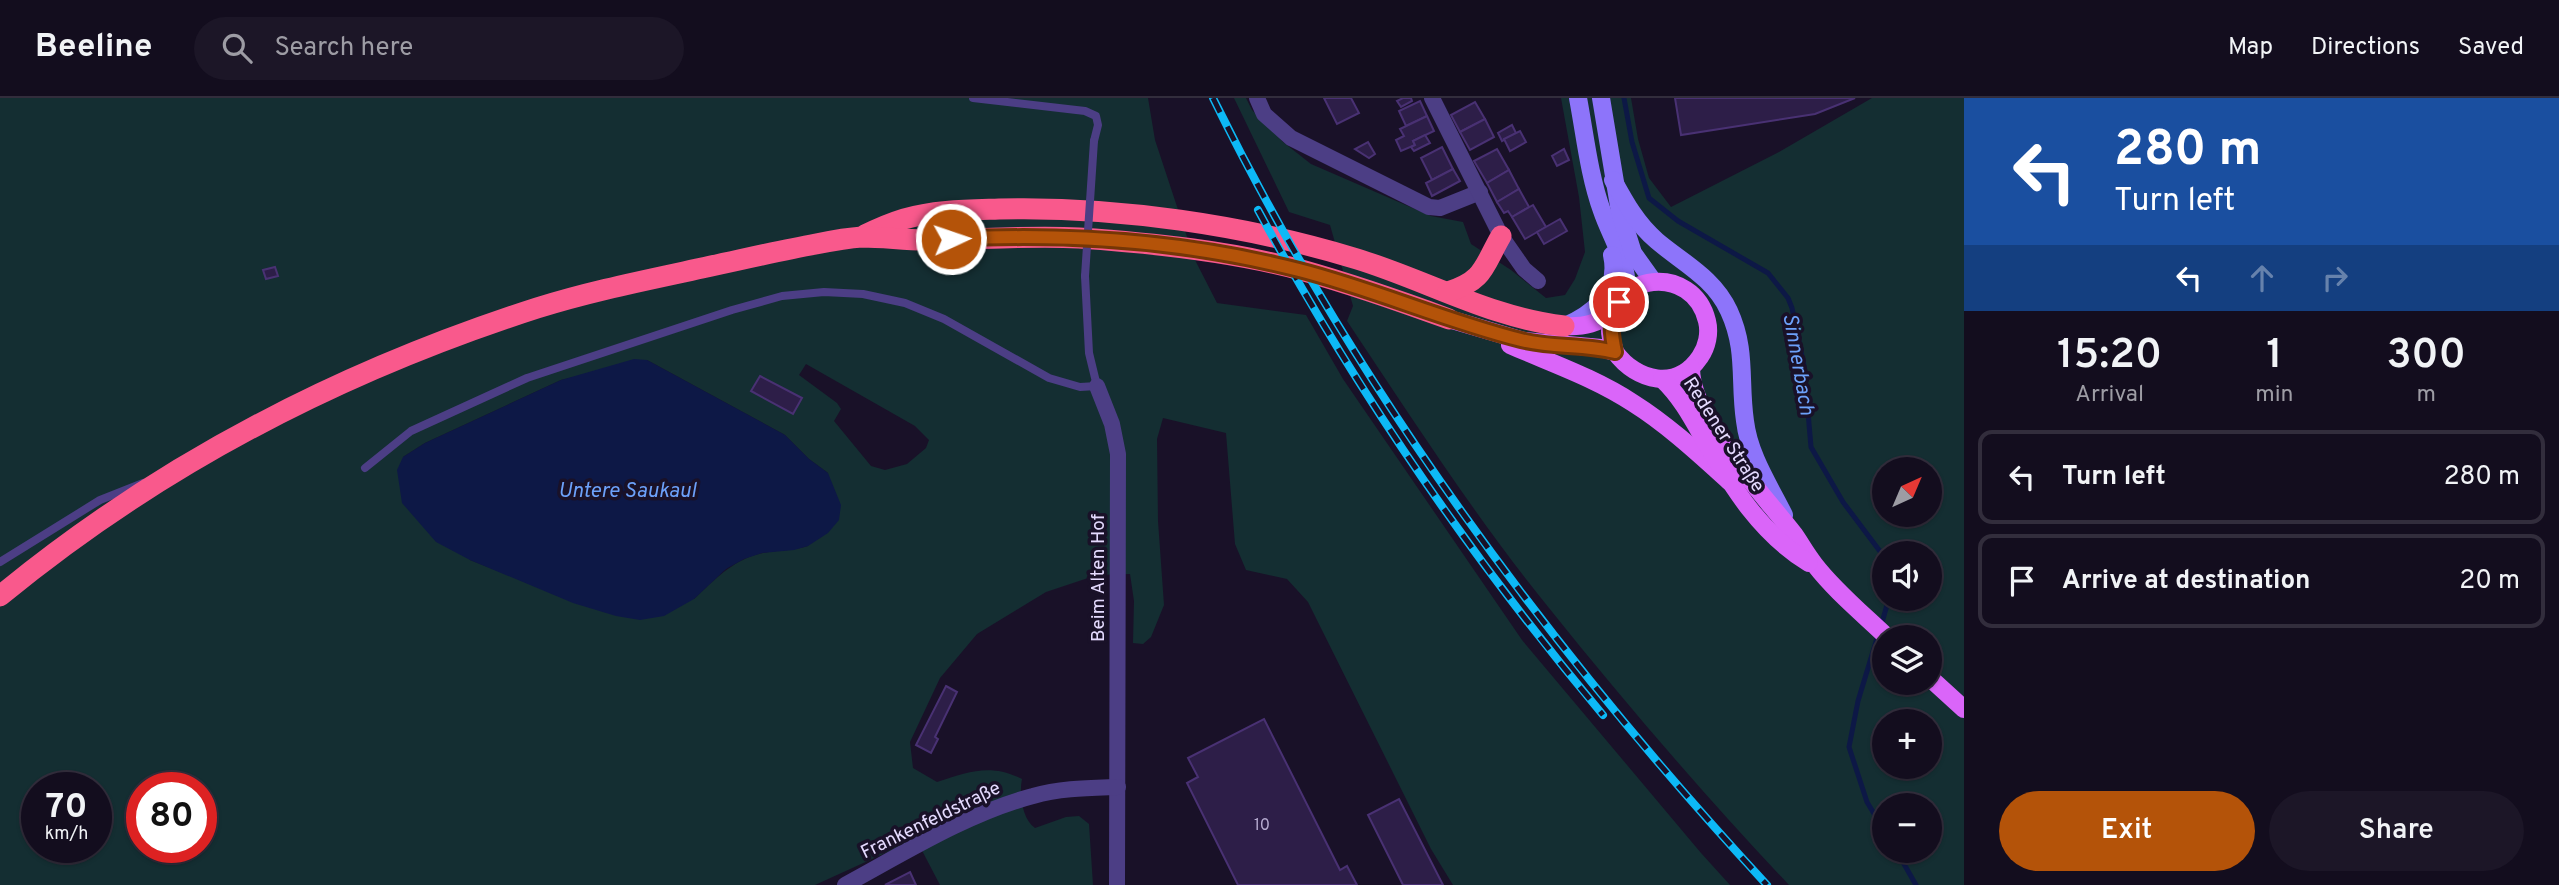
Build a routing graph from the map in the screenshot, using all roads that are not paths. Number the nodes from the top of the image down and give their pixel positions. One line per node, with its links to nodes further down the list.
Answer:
1 (973, 98): 23 (lane, Beim Alten Hof, bridge)
2 (1257, 98): 7 (street)
3 (1432, 98): 7 (street)
4 (1578, 98): 8 (main road)
5 (1601, 98): 6 (main road)
6 (1613, 180): 13 (main road); 27 (main road)
7 (1480, 192): 9 (street)
8 (1601, 211): 15 (main road); 19 (main road)
9 (1501, 236): 11 (highway); 12 (street)
10 (860, 237): 14 (highway); 18 (highway); 25 (highway)
11 (1482, 273): 14 (highway); 16 (highway)
12 (1538, 281)
13 (1653, 281): 15 (main road); 21 (main road)
14 (1448, 292): 16 (highway)
15 (1626, 294): 17 (main road)
16 (1492, 309): 19 (highway)
17 (1614, 310): 19 (main road); 20 (main road)
18 (1449, 319): 20 (main road); 26 (main road)
19 (1563, 326)
20 (1615, 352): 22 (main road)
21 (1691, 368): 22 (main road); 27 (main road, Redener Straße)
22 (1662, 379): 26 (main road, Redener Straße)
23 (1097, 386): 24 (lane); 34 (street, Beim Alten Hof)
24 (365, 468)
25 (166, 476): 28 (lane); 30 (highway)
26 (1730, 482): 29 (main road, Redener Straße)
27 (1795, 535): 29 (main road, Redener Straße)
28 (0, 562)
29 (1815, 566): 31 (main road, Redener Straße)
30 (0, 596)
31 (1875, 625)
32 (1942, 689): 33 (main road)
33 (1964, 709)
34 (1118, 787): 35 (street, Frankenfeldstraße); 36 (street, Beim Alten Hof)
35 (845, 885)
36 (1117, 885)

